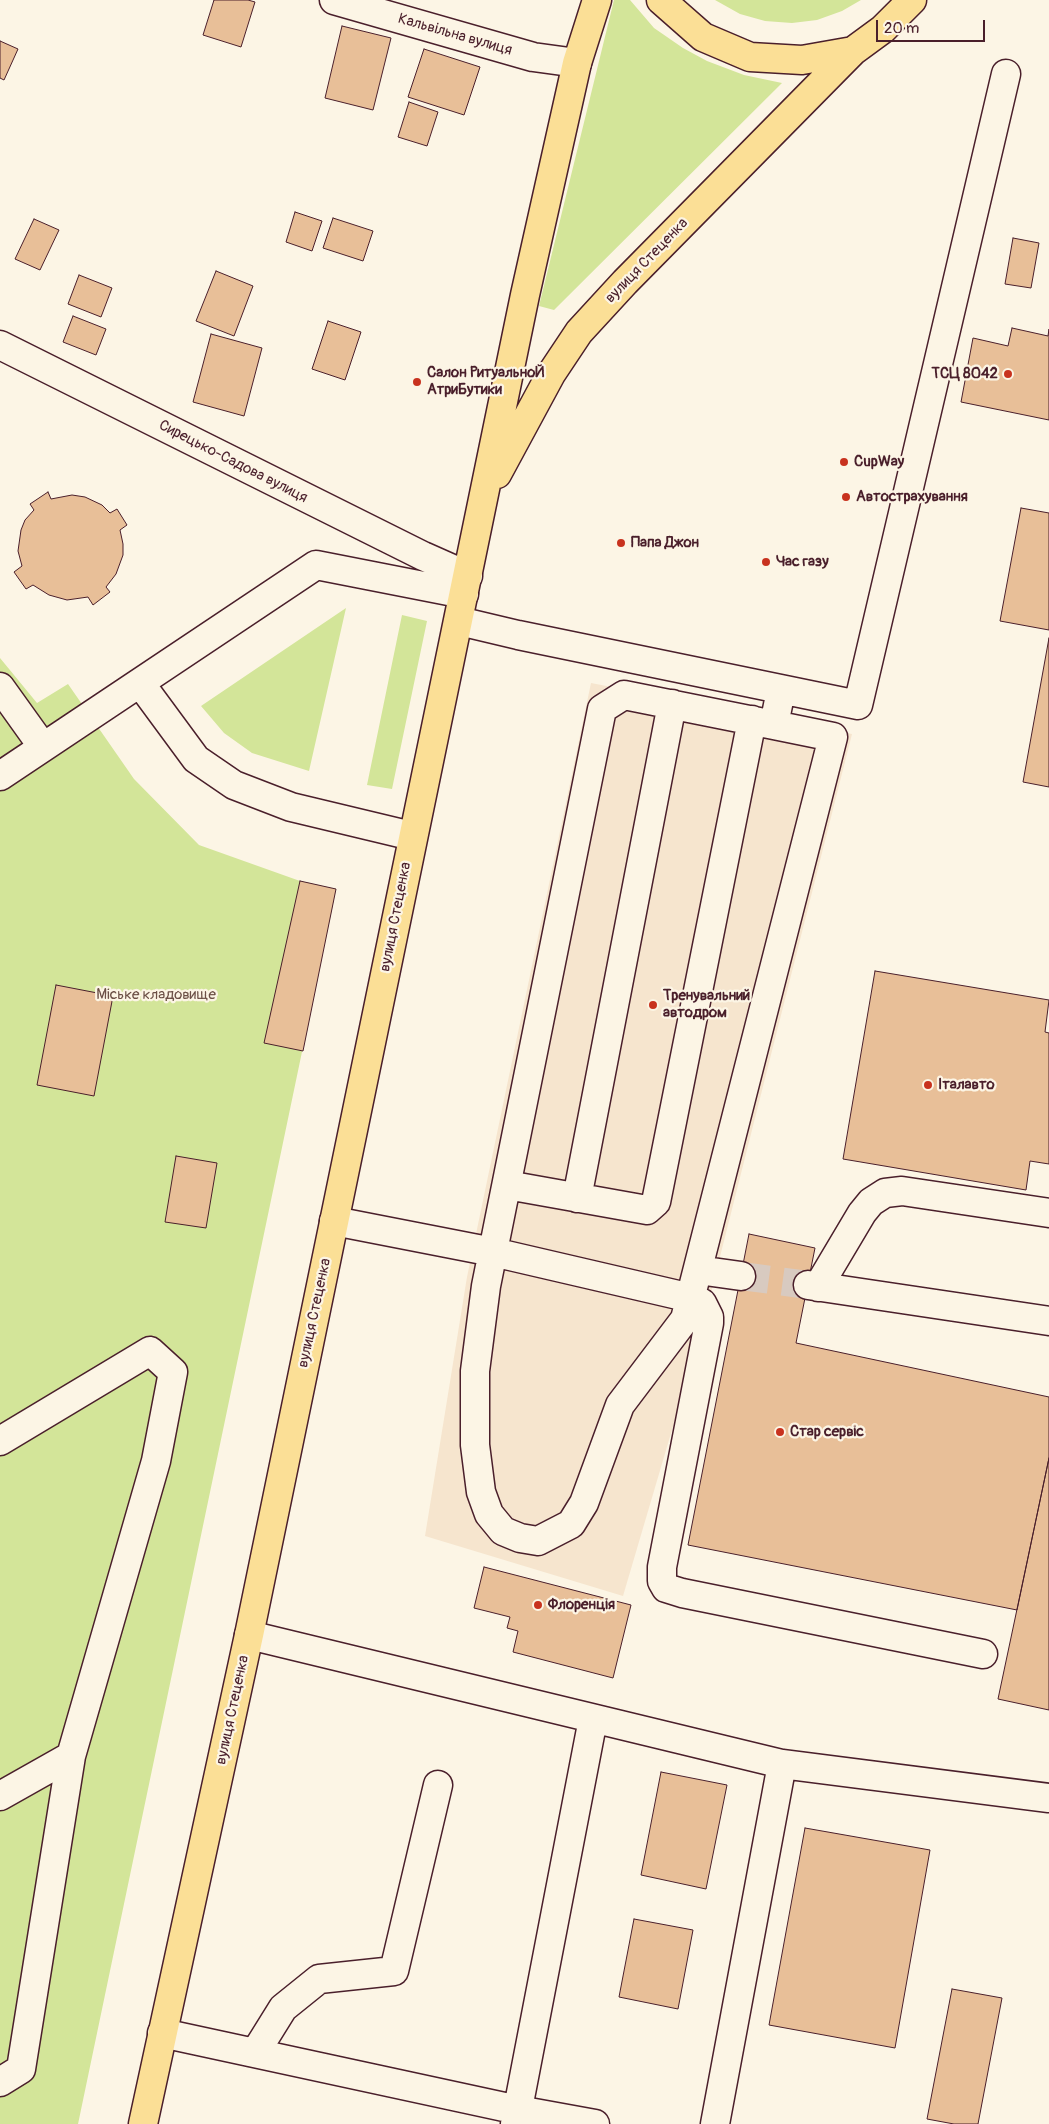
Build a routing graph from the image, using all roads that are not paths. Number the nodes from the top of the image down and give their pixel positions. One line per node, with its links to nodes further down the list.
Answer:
1 (334, 0): 6 (street, Кальвільна вулиця)
2 (597, 0): 6 (main road, вулиця Стеценка)
3 (661, 0): 5 (main road)
4 (912, 1): 5 (main road, вулиця Стеценка)
5 (853, 51): 9 (main road, вулиця Стеценка)
6 (577, 63): 9 (main road, вулиця Стеценка)
7 (1006, 74): 14 (street)
8 (0, 345): 10 (street, Сирецько-Садова вулиця)
9 (482, 502): 10 (main road, вулиця Стеценка)
10 (466, 585): 11 (main road, вулиця Стеценка); 12 (street)
11 (459, 621): 14 (street); 19 (main road, вулиця Стеценка)
12 (140, 683): 17 (street); 19 (street)
13 (0, 687): 17 (street)
14 (781, 690): 16 (street)
15 (672, 704): 16 (street); 20 (street); 21 (street)
16 (763, 722): 21 (street); 25 (street)
17 (43, 747): 18 (street)
18 (0, 776)
19 (412, 836): 23 (main road, вулиця Стеценка)
20 (507, 1185): 21 (street); 24 (street)
21 (577, 1198)
22 (1049, 1213): 28 (street)
23 (334, 1221): 24 (street); 30 (main road, вулиця Стеценка)
24 (493, 1252): 27 (street); 27 (street)
25 (698, 1270): 26 (street); 27 (street)
26 (741, 1276)
27 (691, 1298): 31 (street)
28 (1049, 1321)
29 (0, 1441): 33 (street)
30 (249, 1635): 32 (street); 38 (main road, вулиця Стеценка)
31 (983, 1654)
32 (593, 1719): 34 (street); 41 (street)
33 (71, 1756): 36 (street); 40 (street)
34 (782, 1764): 37 (street); 44 (street)
35 (438, 1785): 39 (street)
36 (0, 1796)
37 (1049, 1798)
38 (162, 2033): 39 (street); 42 (main road, вулиця Стеценка)
39 (255, 2053): 41 (street)
40 (0, 2082)
41 (517, 2117): 43 (street)
42 (142, 2124)
43 (594, 2124)
44 (715, 2124)

